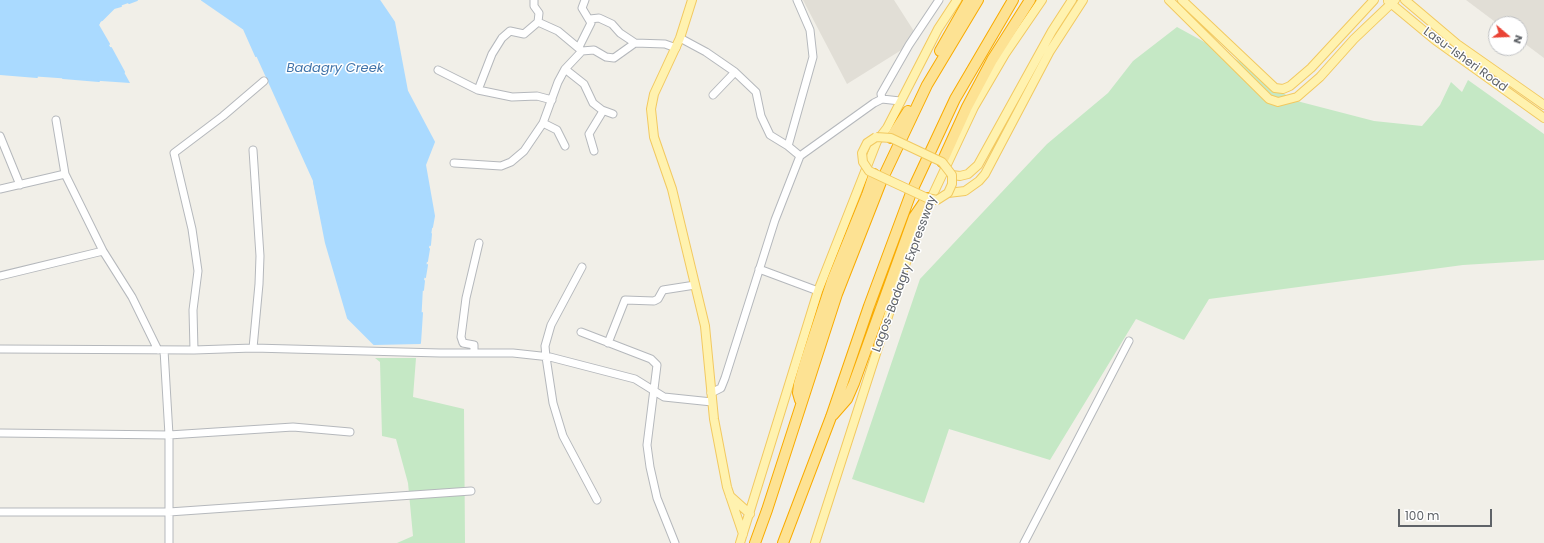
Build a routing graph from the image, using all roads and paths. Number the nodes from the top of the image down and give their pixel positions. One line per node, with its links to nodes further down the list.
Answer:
1 (534, 0): 20 (street)
2 (585, 0): 19 (street)
3 (692, 0): 21 (main road)
4 (797, 0): 44 (street)
5 (939, 0): 32 (street)
6 (957, 0): 34 (main road)
7 (969, 0): 42 (highway)
8 (978, 0): 76 (highway)
9 (1013, 0): 77 (highway, Lagos-Badagry Expressway)
10 (1030, 0): 48 (highway)
11 (1042, 0): 93 (main road, Lagos-Badagry Expressway)
12 (1072, 0): 29 (main road)
13 (1083, 0): 29 (main road)
14 (1169, 0): 18 (main road)
15 (1182, 0): 16 (main road)
16 (1374, 0)
17 (1405, 0): 35 (main road, Lasu-Isheri Road)
18 (1391, 1): 38 (main road, Lasu-Isheri Road)
19 (590, 19): 22 (street); 24 (street)
20 (538, 22): 24 (street); 30 (street)
21 (680, 38): 23 (main road); 27 (street)
22 (635, 43): 23 (street); 24 (street)
23 (676, 48): 62 (main road)
24 (581, 49): 25 (street)
25 (565, 69): 33 (street); 36 (street)
26 (438, 70): 30 (street)
27 (735, 72): 31 (street); 44 (street)
28 (264, 81): 70 (street)
29 (1029, 81): 52 (main road); 55 (main road)
30 (478, 90): 33 (street)
31 (713, 95)
32 (882, 99): 34 (street); 47 (street)
33 (552, 100): 40 (street)
34 (900, 101): 63 (main road)
35 (1544, 105)
36 (603, 111): 37 (street); 46 (street)
37 (613, 114)
38 (1544, 118)
39 (56, 120): 50 (street)
40 (543, 123): 43 (street); 49 (street)
41 (0, 136): 53 (street)
42 (891, 138): 48 (main road, bridge); 51 (main road, bridge)
43 (565, 146)
44 (788, 146): 47 (street)
45 (253, 150): 67 (street)
46 (594, 151)
47 (800, 156): 60 (street)
48 (942, 162): 52 (main road, bridge)
49 (454, 163)
50 (65, 174): 53 (street); 58 (street)
51 (874, 174): 56 (main road, bridge); 76 (highway)
52 (952, 175): 55 (main road, bridge)
53 (20, 185): 54 (street)
54 (0, 189)
55 (948, 193): 56 (main road, bridge)
56 (926, 198): 77 (highway)
57 (480, 243): 71 (street)
58 (103, 251): 61 (street); 69 (street)
59 (582, 267): 72 (street)
60 (759, 269): 63 (street); 74 (street)
61 (0, 276)
62 (695, 285): 66 (street); 74 (main road)
63 (818, 291): 86 (main road)
64 (581, 332): 66 (street)
65 (1129, 341): 94 (street)
66 (608, 343): 73 (street)
67 (253, 348): 70 (street); 71 (street)
68 (0, 349): 69 (street)
69 (161, 350): 70 (street); 80 (street)
70 (194, 350)
71 (474, 353): 72 (street)
72 (546, 357): 73 (street); 83 (street)
73 (654, 389): 75 (street); 89 (street)
74 (711, 393): 75 (main road)
75 (712, 402): 82 (main road)
76 (801, 403): 91 (highway)
77 (831, 417): 92 (highway, Lagos-Badagry Expressway)
78 (350, 432): 80 (street)
79 (0, 434): 80 (street)
80 (169, 435): 85 (street)
81 (471, 492): 85 (street)
82 (729, 496): 86 (main road); 87 (main road)
83 (597, 500)
84 (0, 512): 85 (street)
85 (170, 512): 88 (street)
86 (750, 514): 87 (main road)
87 (743, 534): 90 (main road)
88 (169, 543)
89 (675, 543)
90 (740, 543)
91 (754, 543)
92 (783, 543)
93 (815, 543)
94 (1024, 543)

